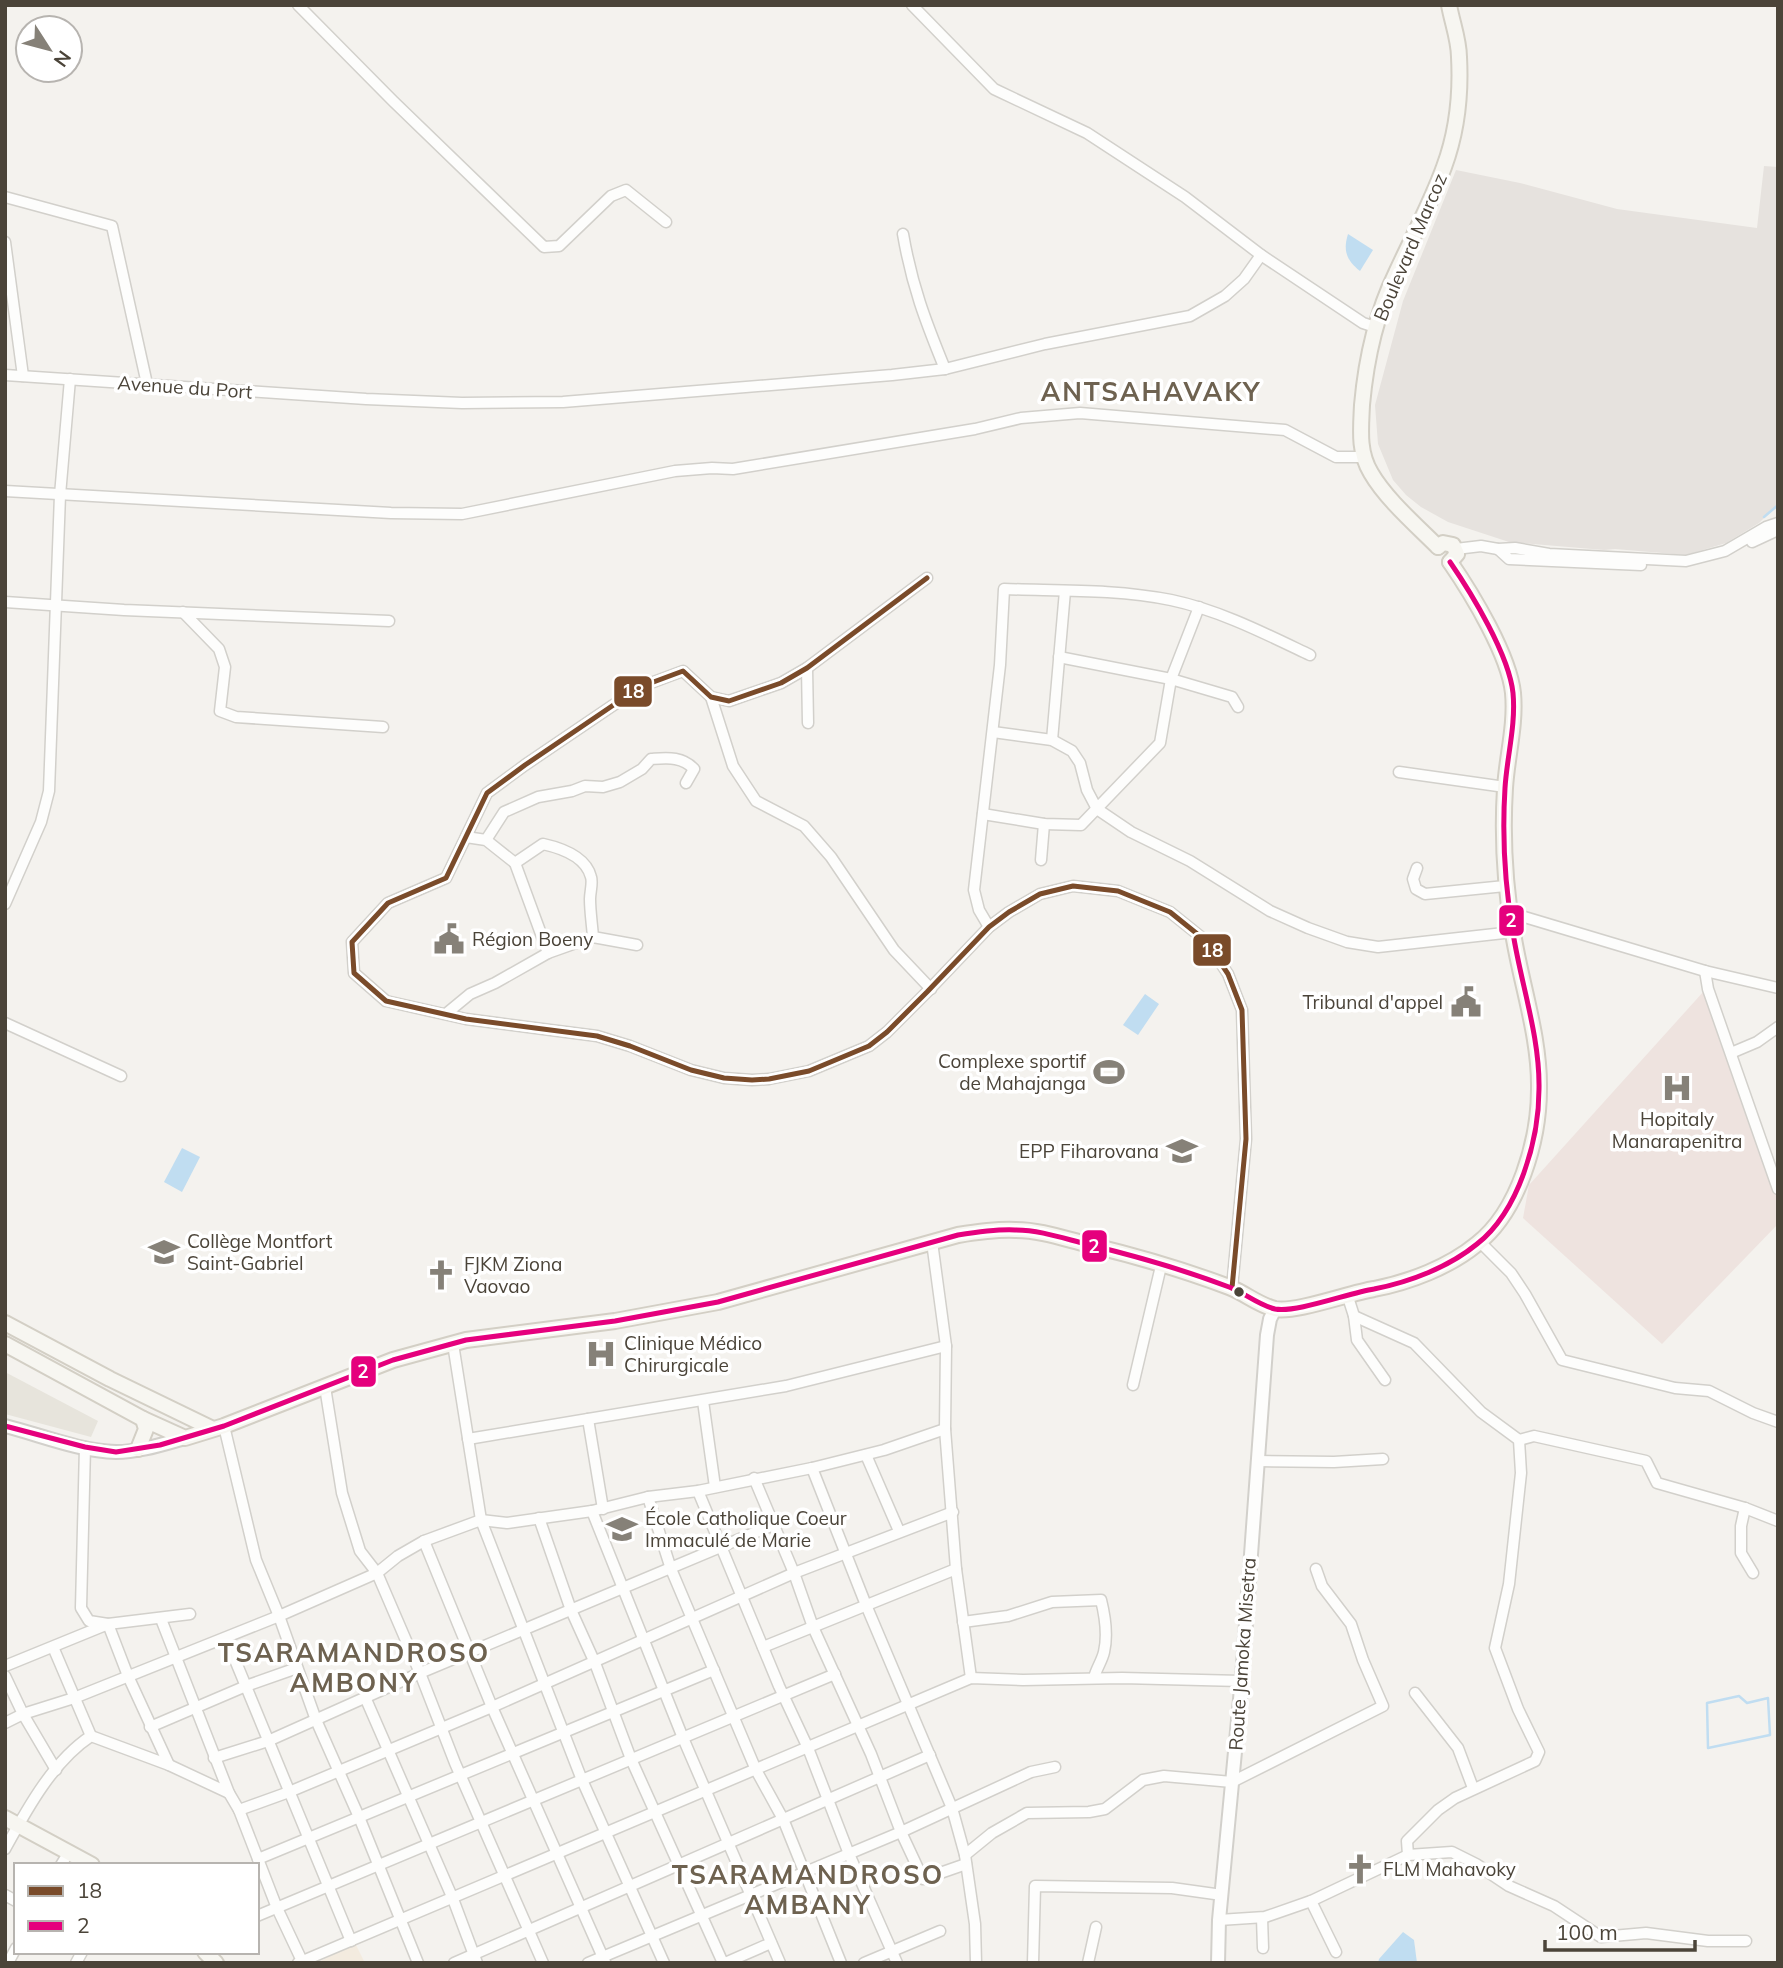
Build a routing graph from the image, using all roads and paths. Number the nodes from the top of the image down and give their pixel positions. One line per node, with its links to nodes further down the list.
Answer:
1 (298, 5): 5 (street)
2 (912, 5): 8 (street)
3 (1449, 5): 9 (main road, Boulevard Marcoz)
4 (5, 197): 14 (street)
5 (666, 222)
6 (903, 234): 10 (street)
7 (5, 242): 12 (street)
8 (1261, 255): 9 (street); 10 (street, Avenue du Port)
9 (1375, 327): 15 (main road, Boulevard Marcoz)
10 (945, 369): 14 (street, Avenue du Port)
11 (5, 375): 12 (street, Avenue du Port)
12 (23, 376): 13 (street, Avenue du Port)
13 (70, 379): 14 (street, Avenue du Port); 17 (street)
14 (147, 384)
15 (1364, 457): 17 (street); 21 (main road, Boulevard Marcoz)
16 (5, 491): 17 (street)
17 (60, 495): 25 (street)
18 (1778, 523): 20 (street)
19 (1778, 530): 20 (street)
20 (1498, 549): 21 (street)
21 (1453, 556): 41 (main road)
22 (927, 578): 31 (street)
23 (1065, 591): 26 (street); 30 (street); 37 (street)
24 (5, 602): 25 (street)
25 (56, 604): 27 (street); 51 (street)
26 (1199, 607): 29 (street); 32 (street)
27 (183, 612): 28 (street); 36 (street)
28 (389, 621)
29 (1310, 655)
30 (1059, 657): 32 (street); 38 (street)
31 (807, 668): 33 (street); 35 (street)
32 (1171, 679): 34 (street); 42 (street)
33 (712, 697): 45 (street); 60 (street)
34 (1238, 707)
35 (808, 723)
36 (383, 727)
37 (993, 732): 38 (street); 43 (street)
38 (1052, 740): 42 (street)
39 (1399, 772): 41 (street)
40 (686, 783): 46 (street)
41 (1505, 787): 50 (main road)
42 (1097, 810): 44 (street); 54 (street)
43 (983, 814): 44 (street); 53 (street)
44 (1044, 824): 47 (street)
45 (466, 837): 46 (street); 61 (street)
46 (486, 840): 48 (street)
47 (1041, 860)
48 (515, 863): 55 (street); 57 (street)
49 (1417, 868): 50 (street)
50 (1506, 886): 52 (main road)
51 (5, 904)
52 (1511, 913): 54 (main road); 58 (street)
53 (989, 927): 60 (street); 71 (street)
54 (1513, 932): 69 (main road)
55 (593, 937): 56 (street); 57 (street)
56 (637, 945)
57 (548, 953): 61 (street)
58 (1705, 971): 59 (street); 64 (street)
59 (1778, 988)
60 (930, 989): 61 (street)
61 (447, 1013)
62 (5, 1023): 65 (street)
63 (1778, 1027): 64 (street)
64 (1731, 1053): 66 (street)
65 (121, 1076)
66 (1772, 1154): 67 (street)
67 (1778, 1189)
68 (932, 1242): 70 (main road); 76 (main road); 78 (street)
69 (1480, 1242): 72 (main road); 87 (street)
70 (1161, 1266): 71 (main road); 81 (street)
71 (1232, 1288): 73 (main road)
72 (1347, 1294): 73 (main road); 74 (street)
73 (1275, 1309): 98 (street, Route Jamoka Misetra)
74 (1354, 1316): 80 (street); 93 (street)
75 (10, 1325): 77 (main road); 79 (main road)
76 (453, 1344): 82 (main road); 92 (street)
77 (5, 1345): 83 (main road)
78 (946, 1346): 84 (street); 90 (street)
79 (110, 1379): 83 (main road); 89 (main road)
80 (1385, 1380)
81 (1133, 1385)
82 (326, 1387): 89 (main road); 118 (street)
83 (101, 1396): 85 (main road)
84 (703, 1401): 86 (street); 101 (street)
85 (144, 1419): 91 (main road); 95 (main road)
86 (588, 1419): 92 (street); 105 (street)
87 (1778, 1422)
88 (5, 1426): 94 (street)
89 (217, 1427): 91 (main road); 126 (street)
90 (945, 1429): 96 (street); 106 (street)
91 (185, 1438): 95 (street)
92 (468, 1439): 108 (street)
93 (1519, 1440): 104 (street); 187 (street)
94 (85, 1447): 95 (street); 130 (street)
95 (138, 1449)
96 (866, 1455): 99 (street); 111 (street)
97 (1383, 1459): 98 (street)
98 (1257, 1461): 149 (street, Route Jamoka Misetra)
99 (812, 1468): 100 (street); 114 (street)
100 (754, 1478): 101 (street); 110 (street)
101 (715, 1487): 102 (street)
102 (698, 1491): 103 (street); 113 (street)
103 (648, 1497): 105 (street); 115 (street)
104 (1745, 1508): 109 (street); 120 (street)
105 (598, 1510): 107 (street); 121 (street)
106 (953, 1511): 111 (street); 116 (street)
107 (540, 1518): 108 (street); 124 (street)
108 (481, 1520): 112 (street); 132 (street)
109 (1778, 1521)
110 (773, 1525): 113 (street); 119 (street)
111 (899, 1531): 114 (street)
112 (424, 1541): 118 (street); 137 (street)
113 (720, 1545): 115 (street); 122 (street)
114 (846, 1552): 119 (street); 123 (street)
115 (671, 1569): 121 (street); 127 (street)
116 (956, 1569): 123 (street); 129 (street)
117 (1315, 1569): 186 (street)
118 (377, 1573): 126 (street); 143 (street)
119 (794, 1573): 122 (street); 131 (street)
120 (1753, 1573)
121 (621, 1588): 124 (street); 134 (street)
122 (741, 1596): 127 (street); 136 (street)
123 (866, 1605): 131 (street); 157 (street)
124 (571, 1611): 132 (street); 139 (street)
125 (190, 1614): 128 (street)
126 (279, 1616): 133 (street); 141 (street)
127 (693, 1618): 134 (street); 142 (street)
128 (161, 1619): 130 (street); 138 (street)
129 (963, 1622): 147 (street); 148 (street)
130 (108, 1624): 135 (street); 146 (street)
131 (813, 1627): 136 (street); 144 (street)
132 (523, 1631): 137 (street); 150 (street)
133 (226, 1638): 138 (street); 151 (street)
134 (643, 1640): 139 (street); 152 (street)
135 (53, 1647): 140 (street); 156 (street)
136 (763, 1647): 154 (street)
137 (469, 1652): 143 (street); 159 (street)
138 (177, 1658): 146 (street); 158 (street)
139 (595, 1663): 150 (street); 160 (street)
140 (5, 1666)
141 (297, 1668): 151 (street); 163 (street)
142 (713, 1670): 152 (street); 162 (street)
143 (420, 1673): 155 (street); 167 (street)
144 (835, 1674): 154 (street); 165 (street)
145 (5, 1676): 161 (street)
146 (128, 1676): 156 (street); 166 (street)
147 (971, 1678): 148 (street); 157 (street)
148 (1094, 1678): 149 (street)
149 (1241, 1681): 186 (street, Route Jamoka Misetra)
150 (544, 1684): 159 (street); 168 (street)
151 (246, 1686): 158 (street); 171 (street)
152 (664, 1690): 160 (street); 170 (street)
153 (1415, 1693): 187 (street)
154 (783, 1695): 162 (street); 172 (street)
155 (365, 1697): 163 (street); 173 (street)
156 (74, 1698): 161 (street); 169 (street)
157 (907, 1705): 165 (street); 175 (street)
158 (197, 1707): 166 (street); 176 (street)
159 (492, 1707): 167 (street); 174 (street)
160 (614, 1711): 168 (street); 177 (street)
161 (23, 1714): 164 (street); 180 (street)
162 (733, 1716): 170 (street); 181 (street)
163 (316, 1720): 171 (street); 182 (street)
164 (5, 1723)
165 (858, 1726): 172 (street); 184 (street)
166 (150, 1727): 178 (street)
167 (441, 1728): 173 (street); 183 (street)
168 (563, 1732): 174 (street); 185 (street)
169 (91, 1736): 178 (street); 180 (street)
170 (683, 1738): 177 (street); 189 (street)
171 (268, 1741): 176 (street); 188 (street)
172 (808, 1748): 181 (street); 191 (street)
173 (387, 1751): 182 (street); 192 (street)
174 (513, 1753): 183 (street); 193 (street)
175 (930, 1755): 184 (street); 194 (street)
176 (214, 1758): 190 (street)
177 (631, 1759): 185 (street); 196 (street)
178 (169, 1765): 190 (street)
179 (1055, 1767): 194 (street)
180 (56, 1770): 199 (street)
181 (756, 1770): 189 (street); 198 (street)
182 (338, 1771): 188 (street); 197 (street)
183 (460, 1775): 192 (street); 200 (street)
184 (881, 1776): 191 (street); 201 (street)
185 (582, 1780): 193 (street); 202 (street)
186 (1232, 1782): 212 (street); 221 (street, Route Jamoka Misetra)
187 (1473, 1788): 209 (street)
188 (289, 1791): 195 (street); 203 (street)
189 (706, 1791): 196 (street); 204 (street)
190 (229, 1793): 195 (street)
191 (829, 1796): 198 (street); 208 (street)
192 (407, 1797): 197 (street); 205 (street)
193 (535, 1799): 200 (street); 207 (street)
194 (952, 1808): 201 (street); 212 (street)
195 (239, 1810): 211 (street)
196 (655, 1813): 202 (street); 215 (street)
197 (359, 1817): 203 (street); 214 (street)
198 (783, 1819): 204 (street); 216 (street)
199 (12, 1821): 206 (street); 210 (main road)
200 (481, 1822): 205 (street); 217 (street)
201 (901, 1832): 208 (street); 212 (street)
202 (607, 1833): 207 (street); 219 (street)
203 (308, 1838): 211 (street); 218 (street)
204 (729, 1843): 215 (street); 220 (street)
205 (429, 1844): 214 (street); 222 (street)
206 (5, 1849)
207 (558, 1854): 217 (street); 225 (street)
208 (849, 1854): 216 (street); 239 (street)
209 (1408, 1855): 223 (street); 236 (street)
210 (65, 1858): 213 (main road)
211 (258, 1859): 224 (street)
212 (966, 1860): 254 (street)
213 (84, 1863)
214 (378, 1865): 218 (street); 230 (street)
215 (677, 1865): 219 (street); 227 (street)
216 (805, 1872): 220 (street); 251 (street)
217 (506, 1877): 222 (street); 232 (street)
218 (328, 1886): 224 (street); 235 (street)
219 (629, 1886): 225 (street); 234 (street)
220 (751, 1895): 227 (street); 237 (street)
221 (1222, 1895): 229 (street, Route Jamoka Misetra); 255 (street)
222 (453, 1899): 230 (street); 241 (street)
223 (1311, 1901): 228 (street); 240 (street)
224 (277, 1908): 226 (street); 243 (street)
225 (580, 1908): 232 (street); 242 (street)
226 (259, 1915)
227 (702, 1916): 234 (street); 249 (street)
228 (1262, 1917): 229 (street); 238 (street)
229 (1219, 1920): 257 (street, Route Jamoka Misetra)
230 (401, 1921): 235 (street); 244 (street)
231 (1097, 1927): 256 (street)
232 (528, 1930): 241 (street); 246 (street)
233 (940, 1931): 239 (street)
234 (652, 1936): 242 (street); 248 (street)
235 (351, 1941): 243 (street)
236 (1746, 1941)
237 (771, 1942): 249 (street); 250 (street)
238 (1263, 1948)
239 (892, 1951): 252 (street); 253 (street)
240 (1336, 1952)
241 (476, 1958): 245 (street)
242 (604, 1960): 247 (street)
243 (300, 1962)
244 (418, 1963)
245 (454, 1963)
246 (543, 1963)
247 (588, 1963)
248 (664, 1963)
249 (724, 1963)
250 (780, 1963)
251 (841, 1963)
252 (864, 1963)
253 (897, 1963)
254 (976, 1963)
255 (1033, 1963)
256 (1088, 1963)
257 (1218, 1963)

